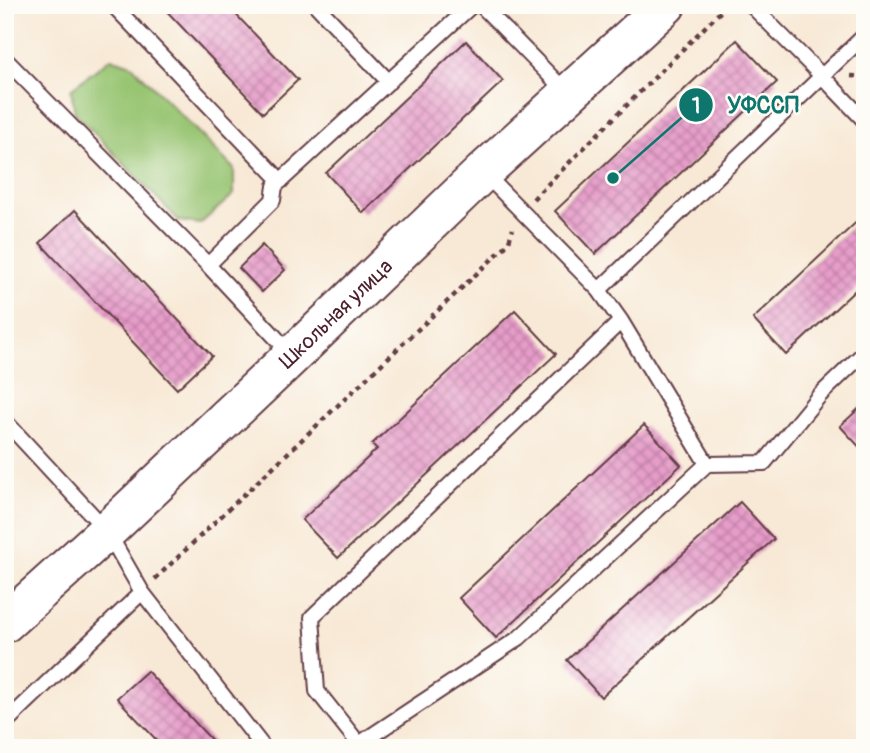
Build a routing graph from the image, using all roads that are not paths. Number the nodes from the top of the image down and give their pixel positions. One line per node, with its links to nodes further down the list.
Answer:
1 (113, 5): 14 (lane)
2 (316, 5): 10 (lane)
3 (472, 5): 10 (lane)
4 (481, 5): 11 (lane)
5 (666, 5): 11 (street, Школьная улица)
6 (751, 5): 9 (lane)
7 (865, 35): 9 (lane)
8 (5, 59): 15 (lane)
9 (822, 76): 12 (lane); 16 (lane)
10 (390, 82): 14 (lane)
11 (568, 94): 13 (street, Школьная улица)
12 (865, 121)
13 (483, 172): 16 (lane); 19 (street, Школьная улица)
14 (281, 181): 15 (lane)
15 (208, 265): 19 (lane)
16 (599, 290): 17 (lane)
17 (621, 321): 21 (lane); 21 (lane)
18 (865, 352): 21 (lane)
19 (292, 356): 22 (street, Школьная улица)
20 (5, 421): 22 (lane)
21 (707, 464)
22 (107, 531): 23 (lane); 24 (street, Школьная улица)
23 (142, 592): 25 (lane); 26 (lane)
24 (5, 623)
25 (5, 723)
26 (264, 748)

